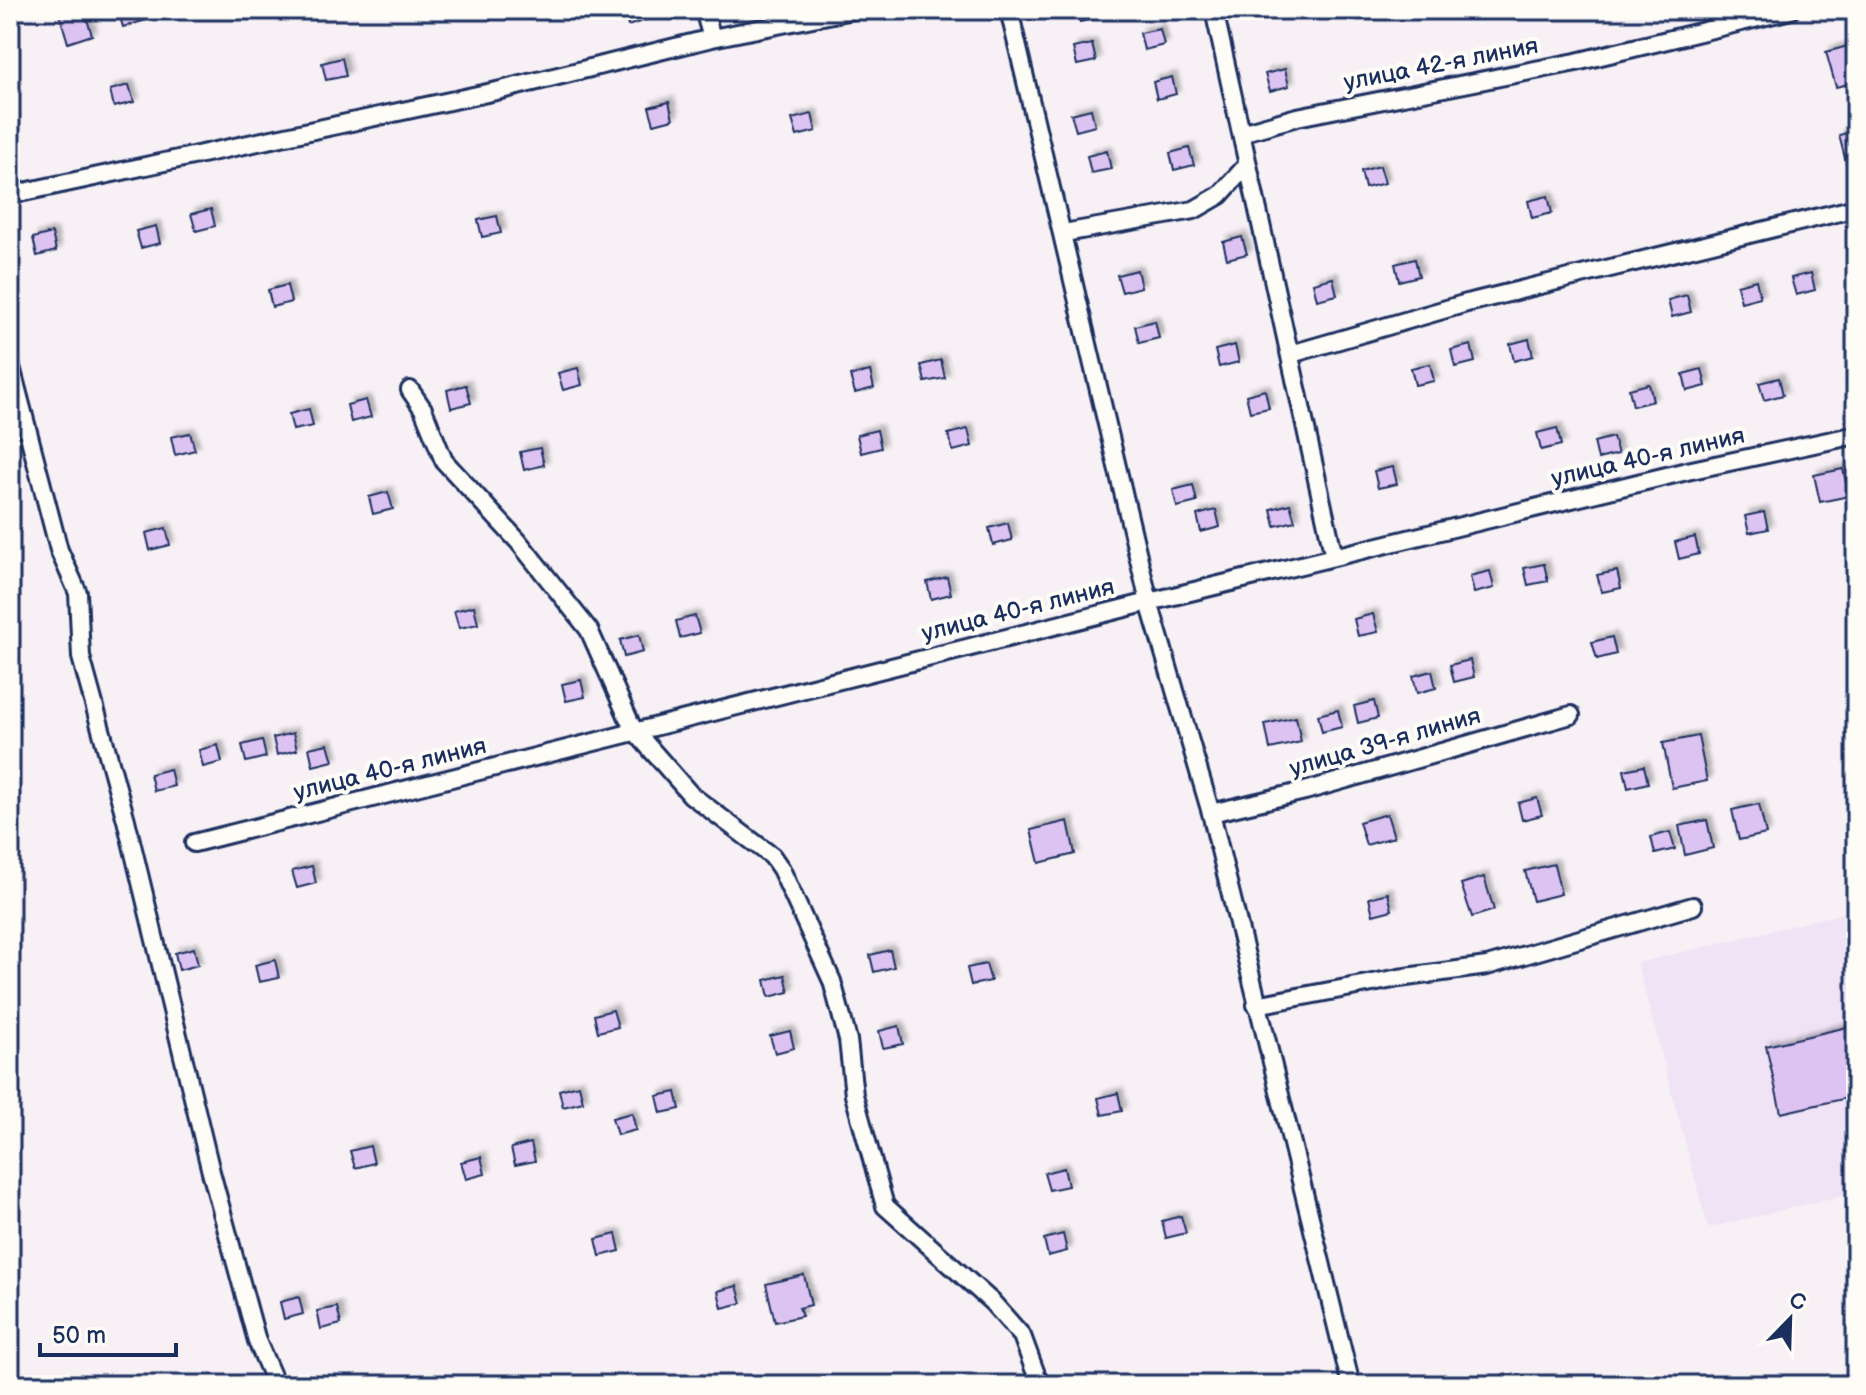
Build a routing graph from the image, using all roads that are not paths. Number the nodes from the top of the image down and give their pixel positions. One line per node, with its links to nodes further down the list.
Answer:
1 (704, 10): 6 (street)
2 (853, 10): 6 (street)
3 (1009, 10): 11 (street)
4 (1214, 10): 7 (street)
5 (1791, 10): 7 (street, улица 42-я линия)
6 (712, 38): 9 (street)
7 (1241, 133): 8 (street)
8 (1246, 166): 11 (street); 12 (street)
9 (10, 195)
10 (1856, 208): 12 (street)
11 (1064, 233): 17 (street)
12 (1291, 354): 16 (street)
13 (10, 363): 24 (street)
14 (410, 390): 19 (street)
15 (1856, 435): 16 (street, улица 40-я линия)
16 (1334, 557): 17 (street, улица 40-я линия)
17 (1149, 602): 19 (street, улица 40-я линия); 20 (street)
18 (1571, 715): 20 (street, улица 39-я линия)
19 (636, 732): 21 (street, улица 40-я линия); 25 (street)
20 (1211, 813): 23 (street)
21 (194, 843)
22 (1693, 906): 23 (street)
23 (1256, 1005): 26 (street)
24 (276, 1385)
25 (1040, 1385)
26 (1351, 1385)

